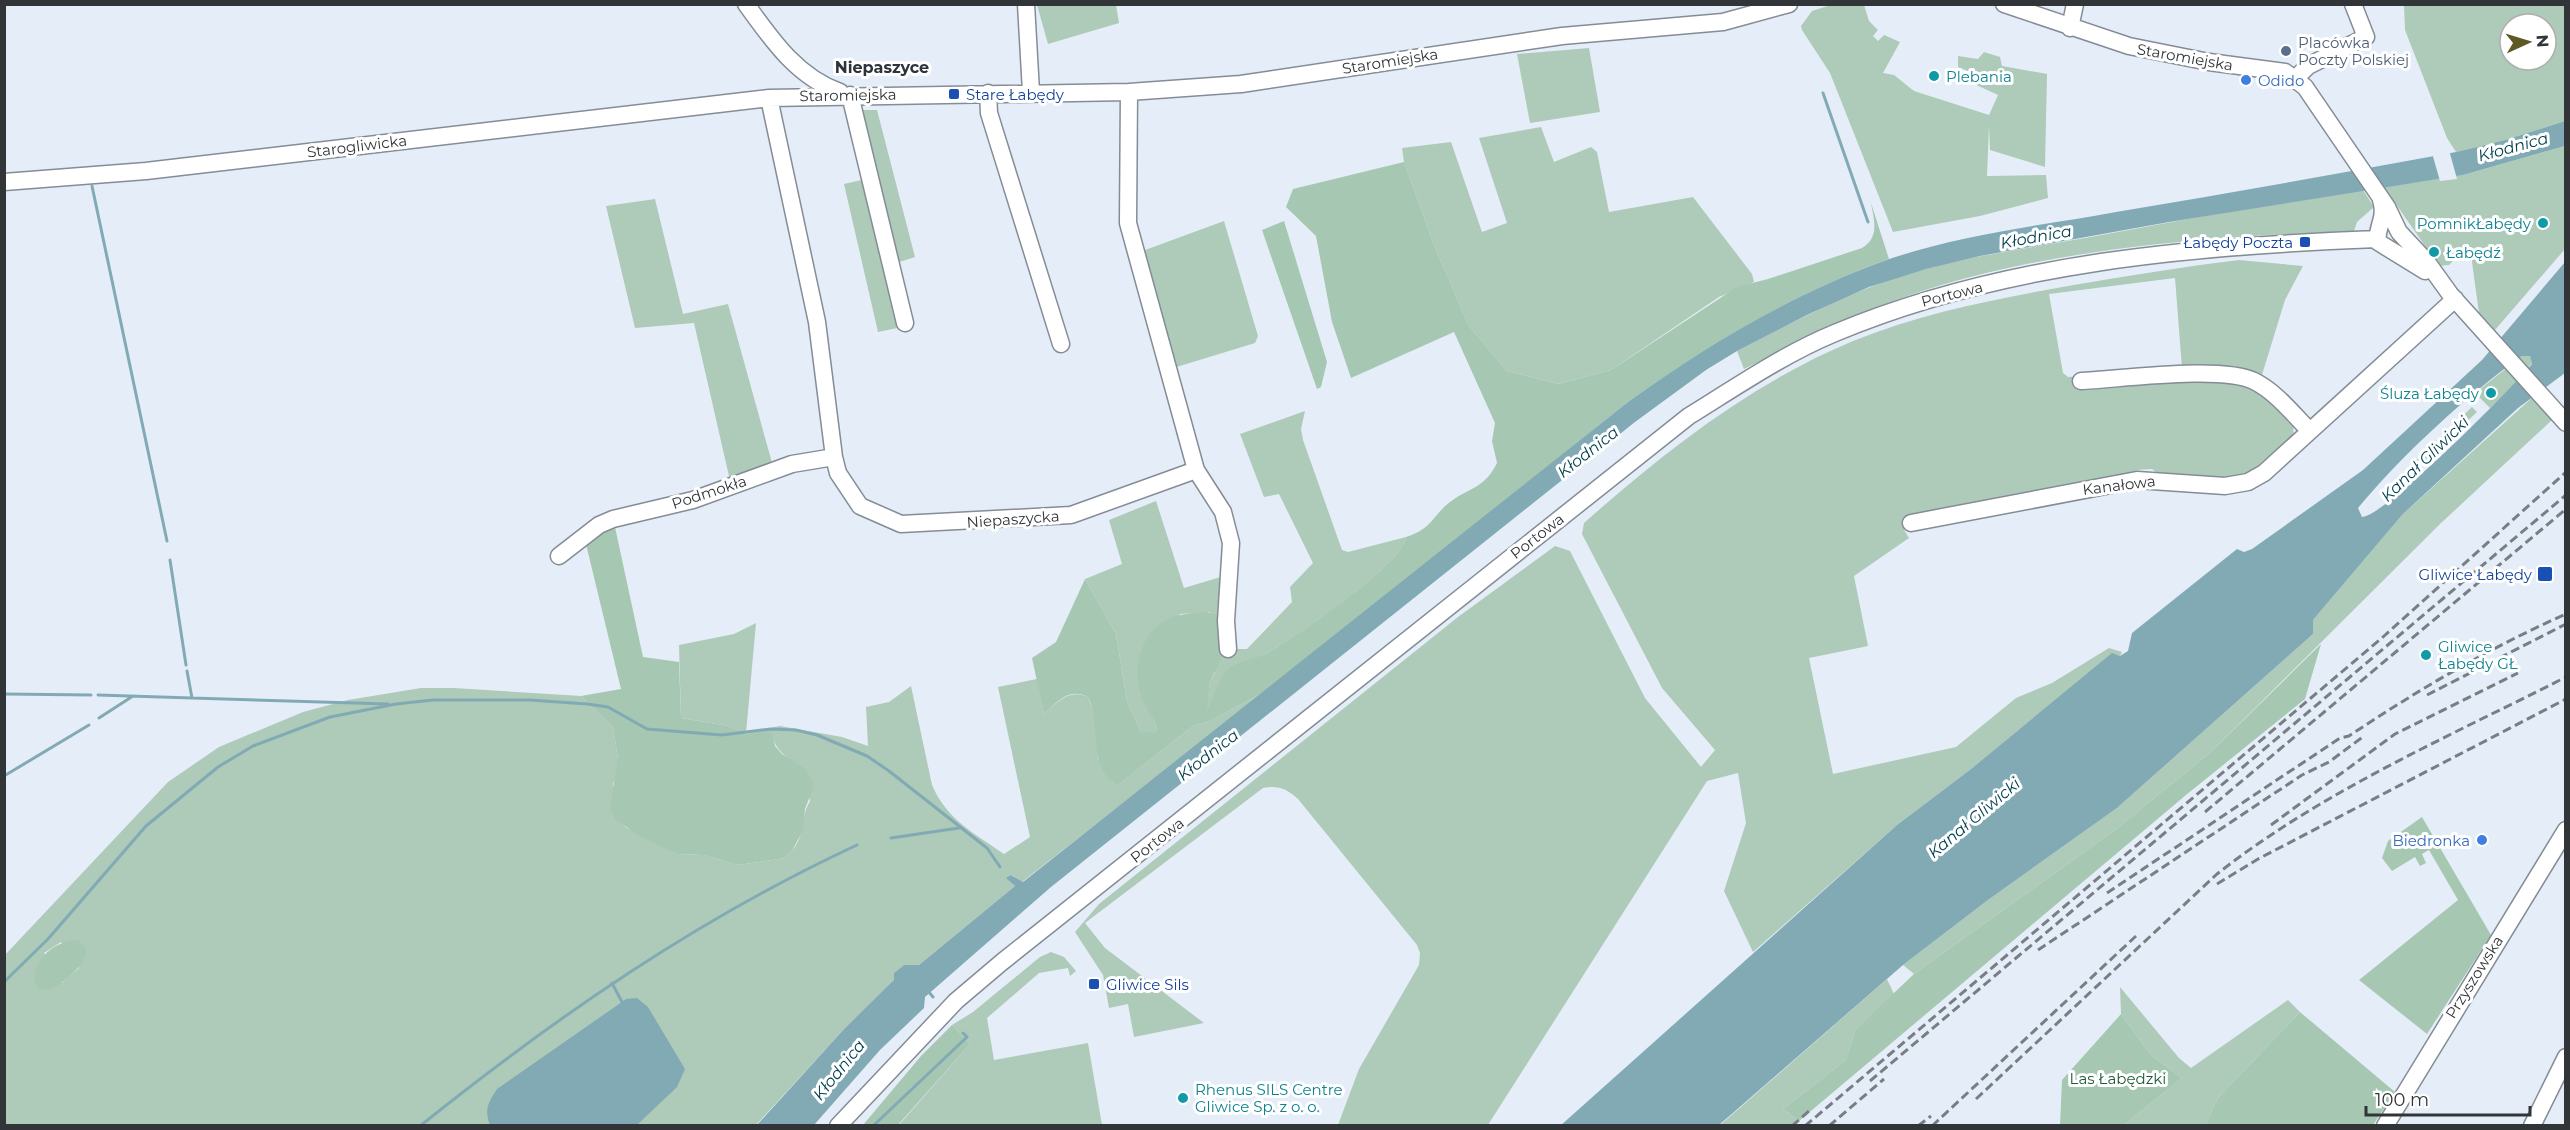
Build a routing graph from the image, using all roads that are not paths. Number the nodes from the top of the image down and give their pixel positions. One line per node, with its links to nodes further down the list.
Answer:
1 (746, 4): 8 (street)
2 (1026, 4): 10 (street)
3 (1789, 4): 11 (street, Staromiejska)
4 (2004, 4): 7 (street, Staromiejska)
5 (2074, 4): 7 (street)
6 (2353, 4): 9 (street)
7 (2070, 28): 9 (street, Staromiejska)
8 (796, 66): 13 (street); 14 (street)
9 (2296, 78): 18 (street)
10 (1031, 92): 11 (street, Staromiejska); 12 (street, Staromiejska)
11 (1129, 92): 28 (street)
12 (988, 93): 13 (street, Staromiejska); 23 (street)
13 (850, 95): 14 (street, Staromiejska); 22 (street)
14 (794, 96): 15 (street, Staromiejska)
15 (769, 98): 16 (street, Staromiejska); 27 (street, Niepaszycka)
16 (710, 104): 17 (street, Starogliwicka)
17 (4, 182)
18 (2381, 199): 19 (street); 20 (street)
19 (2398, 231): 20 (street, Portowa); 21 (street)
20 (2383, 238): 21 (street); 34 (street, Portowa)
21 (2450, 294): 25 (street); 26 (street, Kanałowa)
22 (905, 323)
23 (1061, 344)
24 (2081, 381): 26 (street)
25 (2561, 418)
26 (2309, 430): 29 (street, Kanałowa)
27 (834, 457): 28 (street, Niepaszycka); 30 (street, Podmokła)
28 (1196, 470): 31 (street)
29 (1911, 524)
30 (559, 556)
31 (1228, 649)
32 (2565, 830): 35 (street, Przyszowska)
33 (2565, 1057): 36 (street)
34 (838, 1125)
35 (2385, 1125)
36 (2532, 1125)

